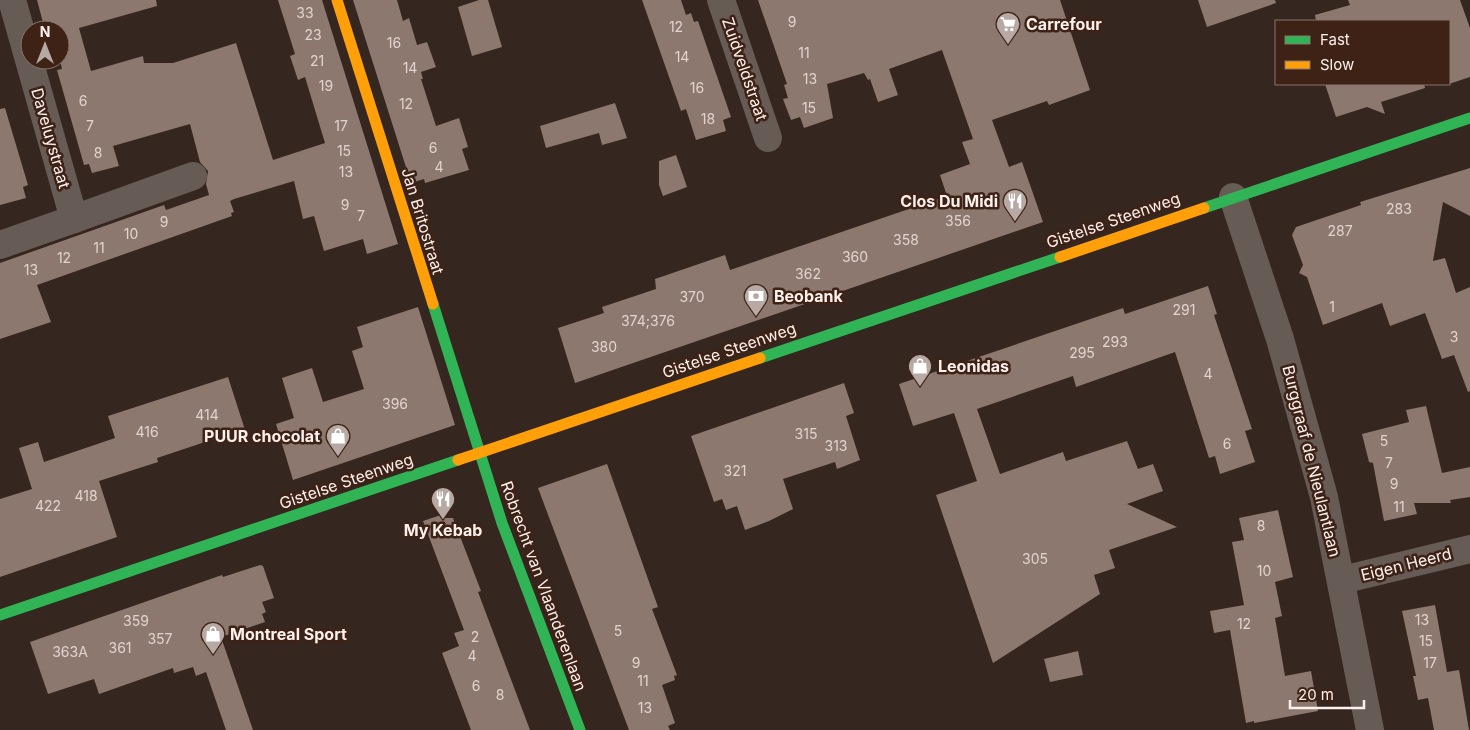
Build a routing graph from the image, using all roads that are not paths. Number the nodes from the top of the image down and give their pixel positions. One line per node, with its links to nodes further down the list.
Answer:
1 (12, 0): 8 (street, Daveluystraat)
2 (337, 0): 10 (main road, Jan Britostraat)
3 (721, 0): 5 (street, Zuidveldstraat)
4 (1470, 118): 7 (main road, Gistelse Steenweg)
5 (768, 138)
6 (193, 176): 8 (street)
7 (1233, 197): 10 (main road, Gistelse Steenweg); 12 (street, Burggraaf de Nieulantlaan)
8 (74, 219): 9 (street)
9 (0, 245)
10 (479, 452): 13 (main road, Gistelse Steenweg); 14 (main road, Robrecht van Vlaanderenlaan)
11 (1470, 549): 12 (street, Eigen Heerd)
12 (1342, 580): 15 (street, Burggraaf de Nieulantlaan)
13 (0, 615)
14 (580, 730)
15 (1370, 730)

